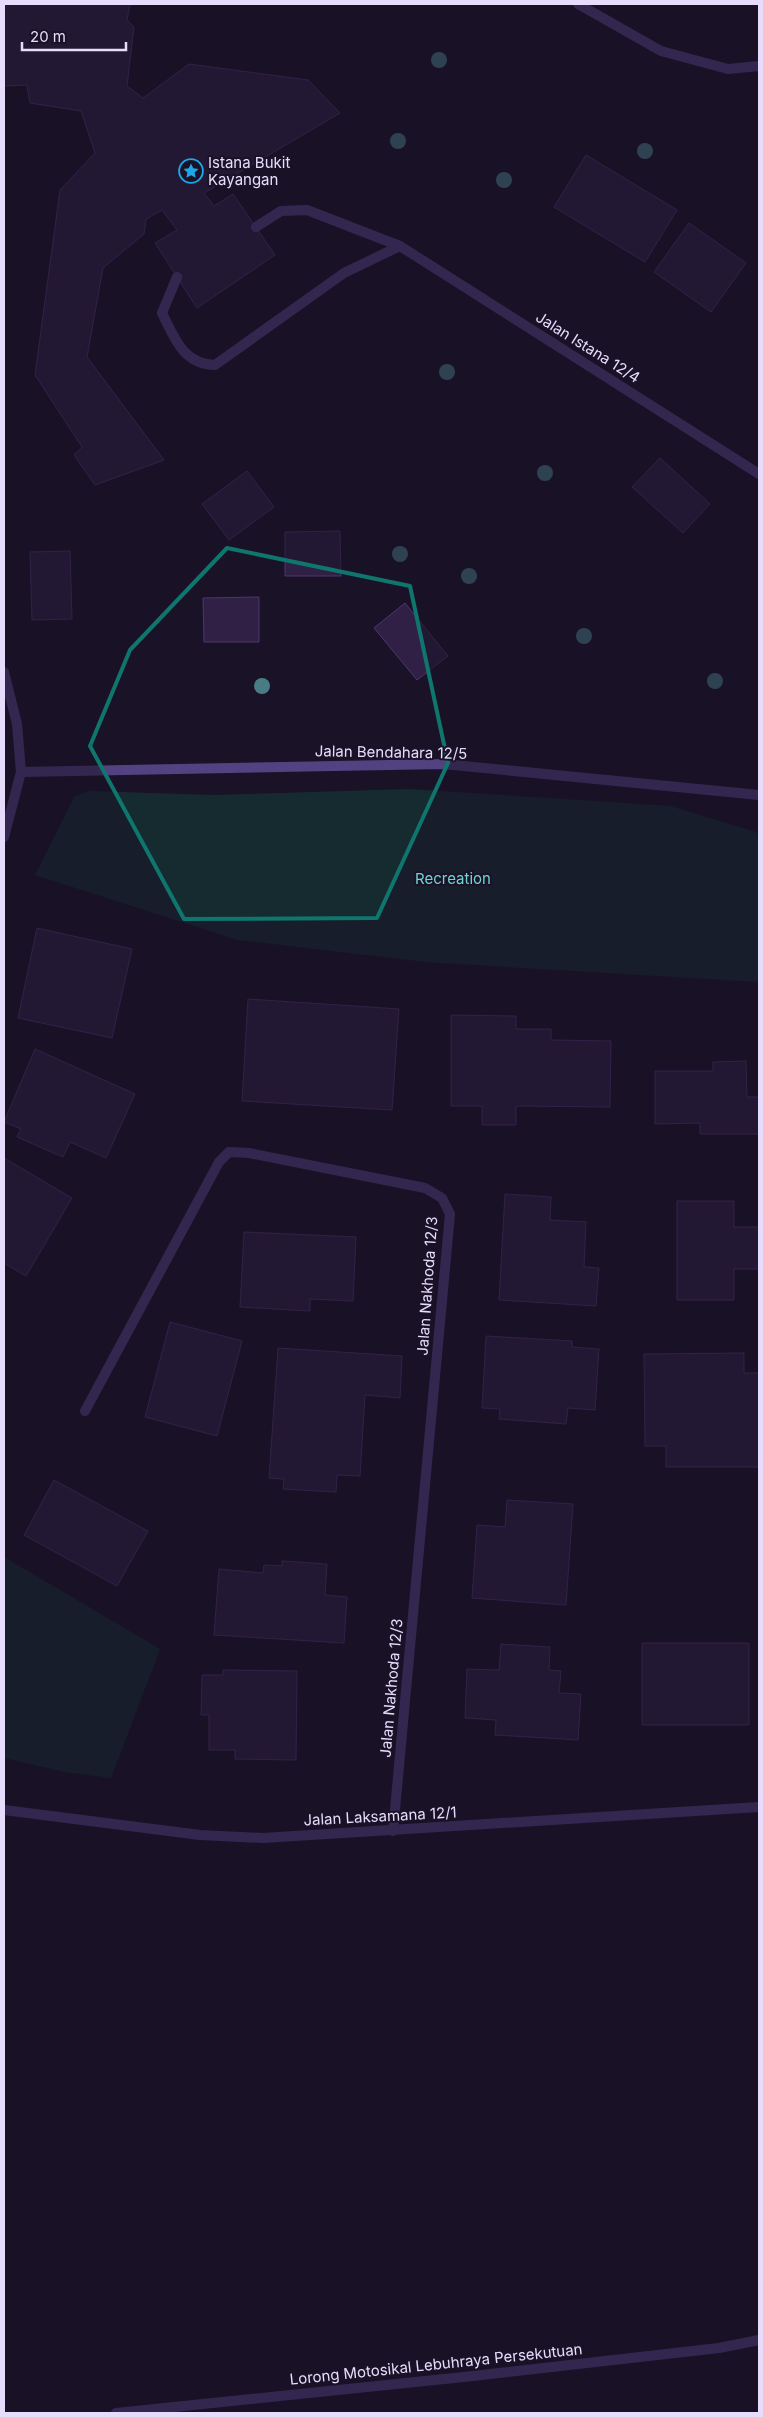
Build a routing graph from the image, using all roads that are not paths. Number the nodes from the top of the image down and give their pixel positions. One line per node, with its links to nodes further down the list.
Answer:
1 (578, 4): 2 (street)
2 (759, 66)
3 (256, 227): 4 (street, Jalan Istana 12/4)
4 (400, 246): 5 (street); 6 (street, Jalan Istana 12/4)
5 (177, 277)
6 (759, 474)
7 (4, 672): 8 (street)
8 (21, 772): 9 (street, Jalan Bendahara 12/5); 10 (street)
9 (759, 795)
10 (4, 837)
11 (84, 1411): 14 (street, Jalan Nakhoda 12/3)
12 (759, 1808): 14 (street, Jalan Laksamana 12/1)
13 (4, 1810): 14 (street, Jalan Laksamana 12/1)
14 (393, 1831)
15 (759, 2340): 16 (street, Lorong Motosikal Lebuhraya Persekutuan)
16 (116, 2413)

